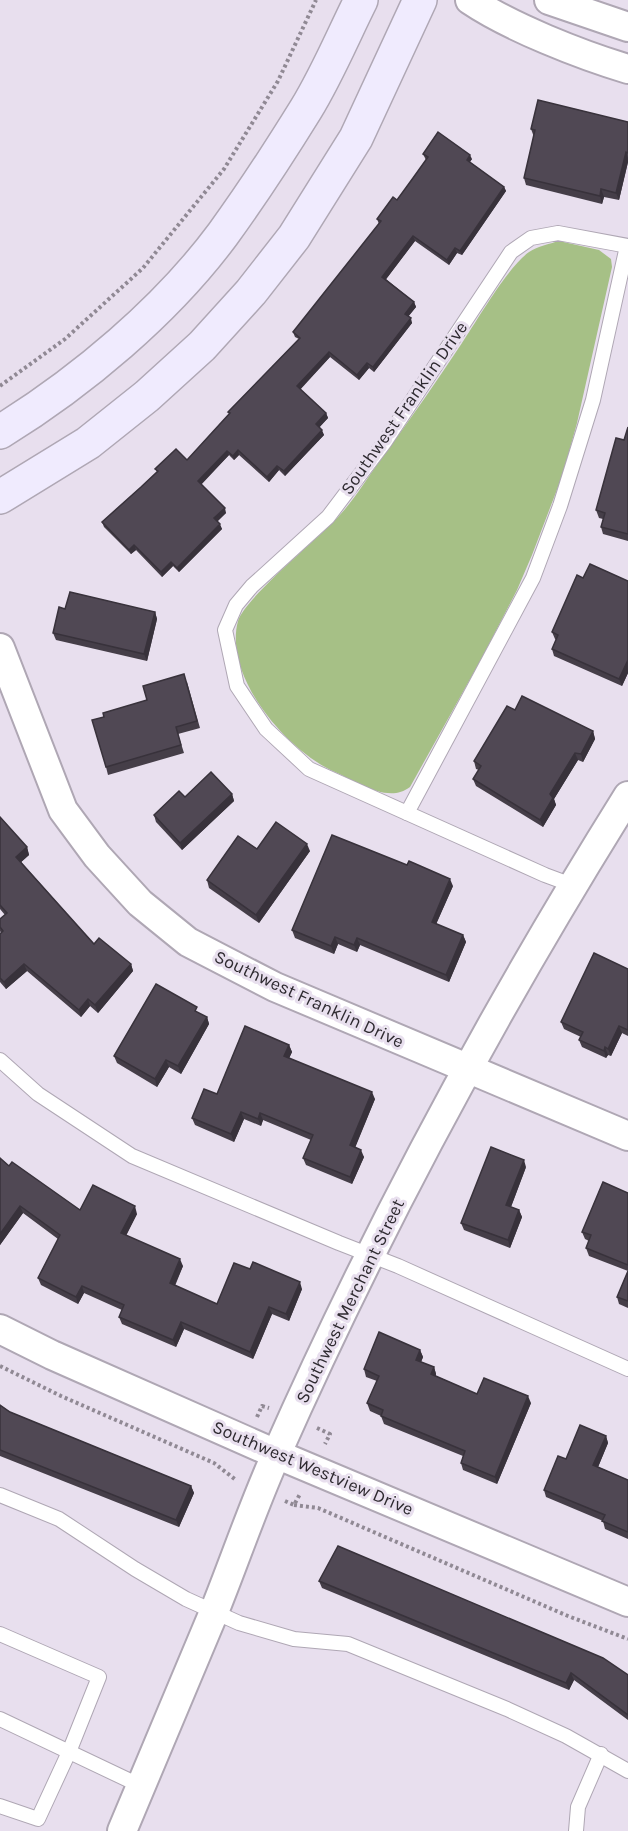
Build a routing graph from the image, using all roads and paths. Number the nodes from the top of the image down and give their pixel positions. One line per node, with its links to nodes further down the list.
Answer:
1 (316, 0): 9 (path)
2 (361, 0): 10 (main road)
3 (420, 0): 11 (main road)
4 (470, 0): 7 (street)
5 (549, 0): 6 (street)
6 (628, 27)
7 (628, 69)
8 (627, 246): 14 (lane, Southwest Franklin Drive); 14 (lane, Southwest Franklin Drive)
9 (0, 386)
10 (0, 432)
11 (0, 497)
12 (0, 648): 17 (street, Southwest Franklin Drive)
13 (628, 796): 15 (street, Southwest Merchant Street)
14 (407, 813): 15 (lane, Southwest Franklin Drive)
15 (572, 885): 17 (street, Southwest Merchant Street)
16 (0, 1060): 19 (lane)
17 (467, 1068): 18 (street, Southwest Franklin Drive); 19 (street, Southwest Merchant Street)
18 (628, 1136)
19 (369, 1256): 22 (lane); 23 (street, Southwest Merchant Street)
20 (0, 1329): 23 (street, Southwest Westview Drive)
21 (0, 1366): 24 (path)
22 (628, 1369)
23 (276, 1454): 27 (street, Southwest Westview Drive); 28 (street, Southwest Merchant Street)
24 (233, 1479)
25 (0, 1495): 28 (lane)
26 (294, 1505): 30 (path)
27 (628, 1602)
28 (214, 1611): 33 (lane); 35 (street, Southwest Merchant Street)
29 (0, 1634): 32 (lane)
30 (628, 1639)
31 (0, 1719): 32 (lane)
32 (69, 1752): 35 (lane); 37 (lane)
33 (601, 1754): 34 (lane); 39 (lane)
34 (628, 1770)
35 (141, 1785): 38 (street, Southwest Merchant Street)
36 (0, 1806): 37 (lane)
37 (36, 1825)
38 (122, 1831)
39 (576, 1831)

